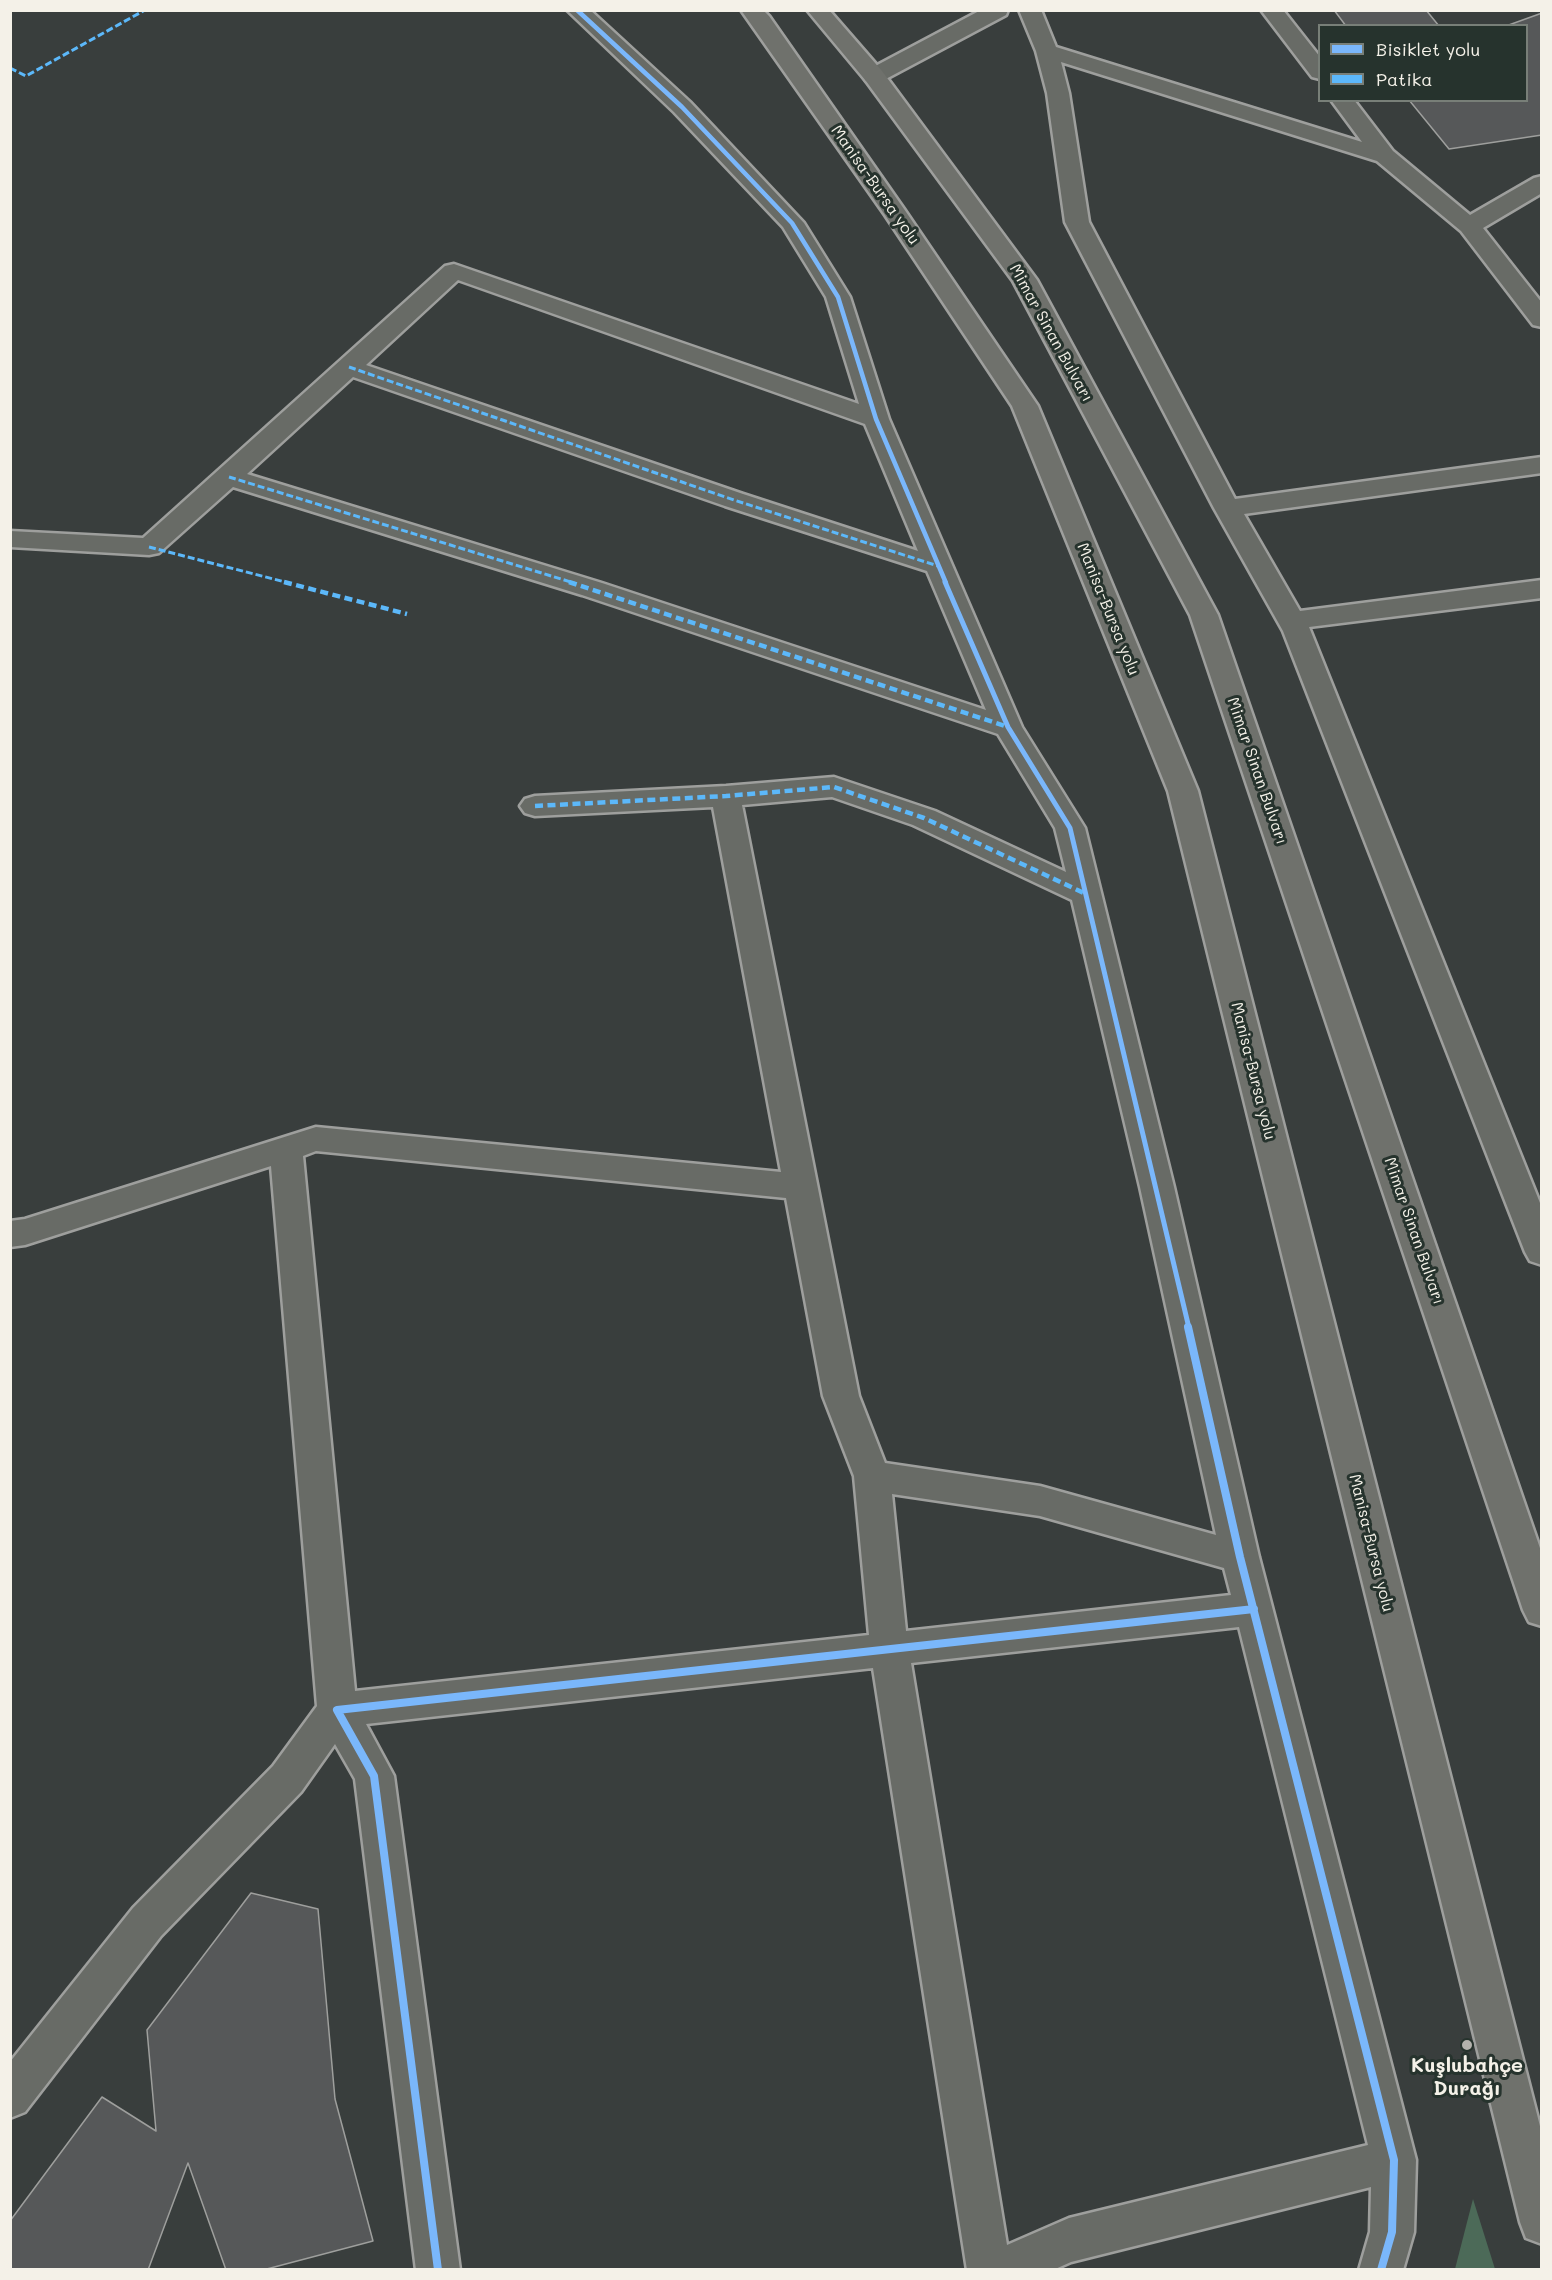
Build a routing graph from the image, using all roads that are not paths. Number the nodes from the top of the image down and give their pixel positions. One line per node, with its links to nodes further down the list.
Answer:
1 (577, 10): 16 (street)
2 (751, 10): 40 (highway, Manisa-Bursa yolu)
3 (817, 10): 9 (highway, Mimar Sinan Bulvarı)
4 (998, 10): 9 (street)
5 (1030, 10): 7 (street)
6 (1271, 10): 8 (street)
7 (1047, 51): 11 (street); 19 (street)
8 (1318, 69)
9 (874, 76): 35 (highway, Mimar Sinan Bulvarı)
10 (1344, 102): 11 (street)
11 (1385, 156): 13 (street)
12 (1542, 183): 13 (street)
13 (1469, 226): 14 (street)
14 (1542, 320)
15 (349, 367): 16 (street); 18 (street); 21 (street)
16 (876, 419): 21 (street)
17 (1542, 465): 19 (street)
18 (229, 477): 20 (street); 24 (street)
19 (1227, 508): 23 (street)
20 (10, 539)
21 (938, 566): 24 (street)
22 (1542, 589): 23 (street)
23 (1291, 621): 31 (street)
24 (1008, 727): 27 (street)
25 (726, 796): 26 (street); 27 (street); 29 (street)
26 (535, 806)
27 (1086, 894): 33 (street)
28 (286, 1148): 29 (street); 30 (street); 37 (street)
29 (800, 1187): 32 (street)
30 (10, 1234)
31 (1542, 1252)
32 (872, 1476): 33 (street); 36 (street)
33 (1240, 1557): 34 (street)
34 (1254, 1609): 36 (street); 39 (street)
35 (1542, 1610)
36 (889, 1649): 37 (street); 42 (street)
37 (337, 1710): 38 (street); 41 (street)
38 (18, 2074)
39 (1394, 2160): 43 (street); 44 (street)
40 (1542, 2222)
41 (438, 2270)
42 (989, 2270)
43 (1001, 2270)
44 (1382, 2270)

